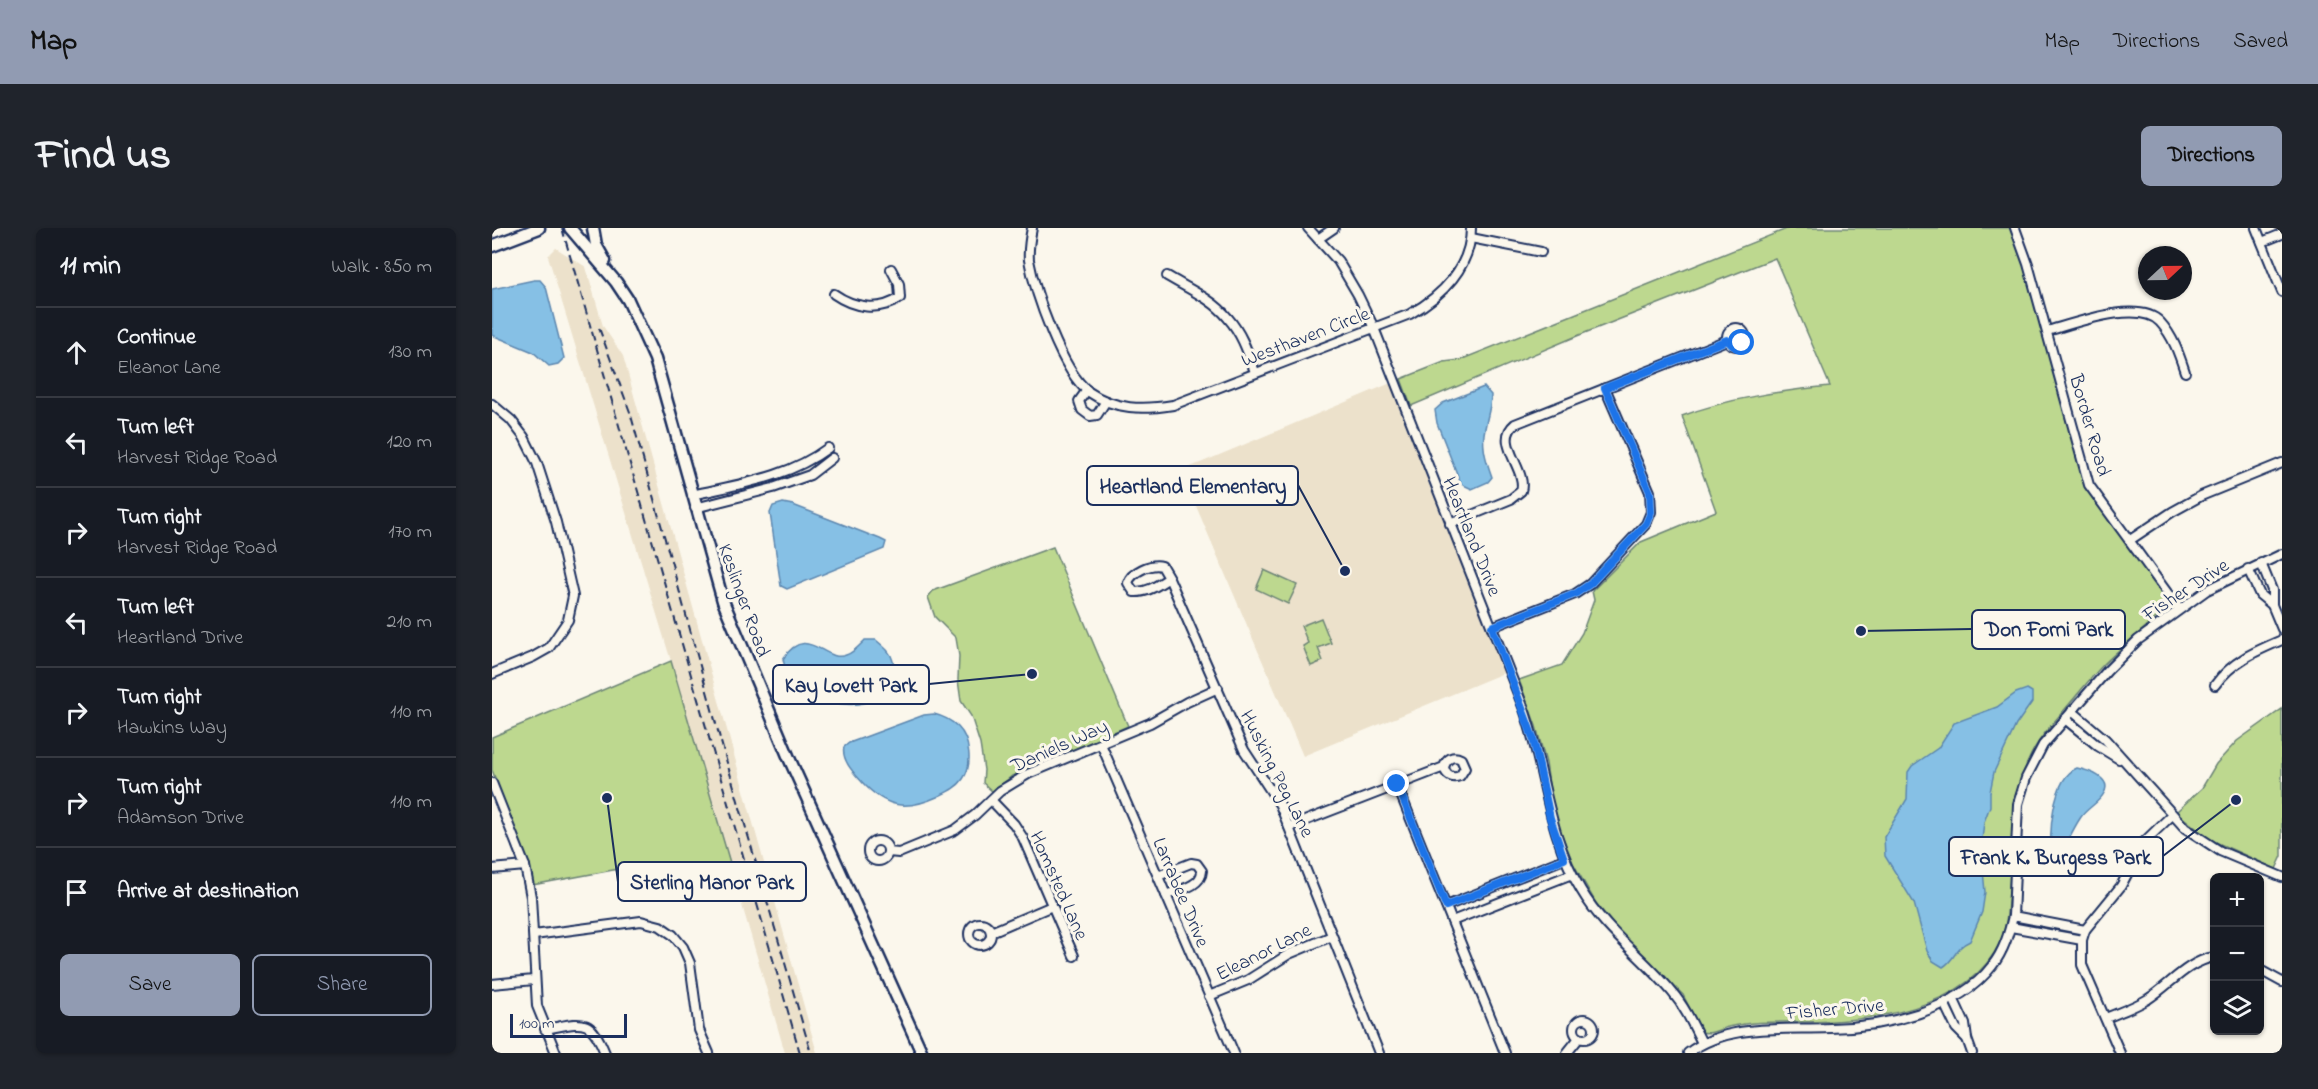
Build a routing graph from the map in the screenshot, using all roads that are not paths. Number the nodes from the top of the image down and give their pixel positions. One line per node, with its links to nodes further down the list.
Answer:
1 (524, 228): 15 (main road)
2 (538, 228): 15 (main road)
3 (570, 228): 19 (main road, Keslinger Road)
4 (593, 228): 19 (main road)
5 (1032, 228): 28 (street, Westhaven Circle)
6 (1308, 228): 13 (street, Heartland Drive)
7 (1334, 228): 13 (street)
8 (1471, 228): 12 (street, Westhaven Circle)
9 (2015, 228): 23 (street, Border Road)
10 (2256, 228): 14 (street)
11 (2282, 234): 14 (street)
12 (1471, 238): 16 (street); 22 (street, Westhaven Circle)
13 (1318, 239): 22 (street, Heartland Drive)
14 (2262, 242): 20 (street)
15 (495, 244)
16 (1541, 252)
17 (891, 268): 21 (street)
18 (1167, 276): 25 (street)
19 (616, 282): 34 (main road, Keslinger Road)
20 (2282, 292)
21 (834, 294)
22 (1374, 328): 25 (street, Westhaven Circle); 36 (street, Heartland Drive)
23 (2047, 331): 26 (street); 37 (street, Border Road)
24 (1727, 340): 27 (street)
25 (1255, 372): 29 (street, Westhaven Circle)
26 (2185, 372)
27 (1605, 388): 36 (street); 44 (street)
28 (1087, 390): 29 (street, Westhaven Circle); 29 (street)
29 (1106, 401)
30 (492, 404): 47 (street)
31 (828, 448): 34 (street)
32 (832, 458): 35 (street)
33 (2282, 463): 37 (street)
34 (692, 495): 35 (main road, Keslinger Road)
35 (695, 508): 95 (main road, Keslinger Road)
36 (1450, 524): 44 (street, Heartland Drive)
37 (2130, 540): 43 (street, Border Road)
38 (2282, 554): 39 (street, Fisher Drive)
39 (2261, 562): 40 (street, Fisher Drive); 42 (street)
40 (2248, 569): 42 (street); 43 (street, Fisher Drive)
41 (1169, 578): 41 (street); 49 (street, Husking Peg Lane)
42 (2272, 605): 45 (street)
43 (2179, 609): 50 (street, Fisher Drive)
44 (1492, 627): 61 (street, Heartland Drive)
45 (2282, 629)
46 (2282, 639): 48 (street)
47 (492, 674)
48 (2215, 685)
49 (1218, 688): 52 (street, Daniels Way); 59 (street, Husking Peg Lane)
50 (2072, 711): 51 (street, Fisher Drive); 53 (street)
51 (2065, 719): 53 (street); 70 (street, Fisher Drive)
52 (1101, 744): 57 (street, Daniels Way); 65 (street, Larrabee Drive)
53 (2126, 763): 58 (street)
54 (1444, 767): 56 (street)
55 (492, 783): 62 (street)
56 (1397, 784): 59 (street); 69 (street)
57 (992, 800): 60 (street, Daniels Way); 68 (street, Homsted Lane)
58 (2172, 815): 66 (street); 73 (street)
59 (1289, 827): 76 (street, Husking Peg Lane)
60 (888, 852)
61 (1564, 859): 64 (street, Heartland Drive); 69 (street)
62 (525, 866): 63 (street); 75 (street)
63 (492, 869)
64 (1572, 874): 71 (street); 91 (street, Heartland Drive)
65 (1158, 876): 67 (street, Larrabee Drive); 67 (street)
66 (2282, 877)
67 (1166, 895): 84 (street, Larrabee Drive)
68 (1052, 906): 74 (street); 78 (street, Homsted Lane)
69 (1446, 906): 71 (street)
70 (2013, 916): 72 (street, Fisher Drive); 73 (street)
71 (1452, 921): 98 (street)
72 (2011, 927): 77 (street); 85 (street, Fisher Drive)
73 (2085, 930): 77 (street)
74 (992, 932)
75 (534, 935): 81 (street); 94 (street)
76 (1332, 936): 84 (street, Eleanor Lane); 97 (street, Husking Peg Lane)
77 (2082, 940): 87 (street)
78 (1074, 957)
79 (2210, 958): 87 (street)
80 (2264, 973): 82 (street)
81 (534, 980): 83 (street); 88 (street)
82 (2282, 982)
83 (492, 984)
84 (1209, 996): 96 (street, Larrabee Drive)
85 (1953, 998): 86 (street, Fisher Drive); 90 (street)
86 (1944, 1003): 90 (street); 91 (street, Fisher Drive)
87 (2106, 1018): 102 (street)
88 (545, 1029): 92 (street); 93 (street)
89 (1579, 1038): 99 (street)
90 (1966, 1040): 101 (street)
91 (1702, 1043): 100 (street, Fisher Drive)
92 (556, 1053)
93 (605, 1053)
94 (709, 1053)
95 (922, 1053)
96 (1234, 1053)
97 (1379, 1053)
98 (1504, 1053)
99 (1568, 1053)
100 (1688, 1053)
101 (1972, 1053)
102 (2120, 1053)

